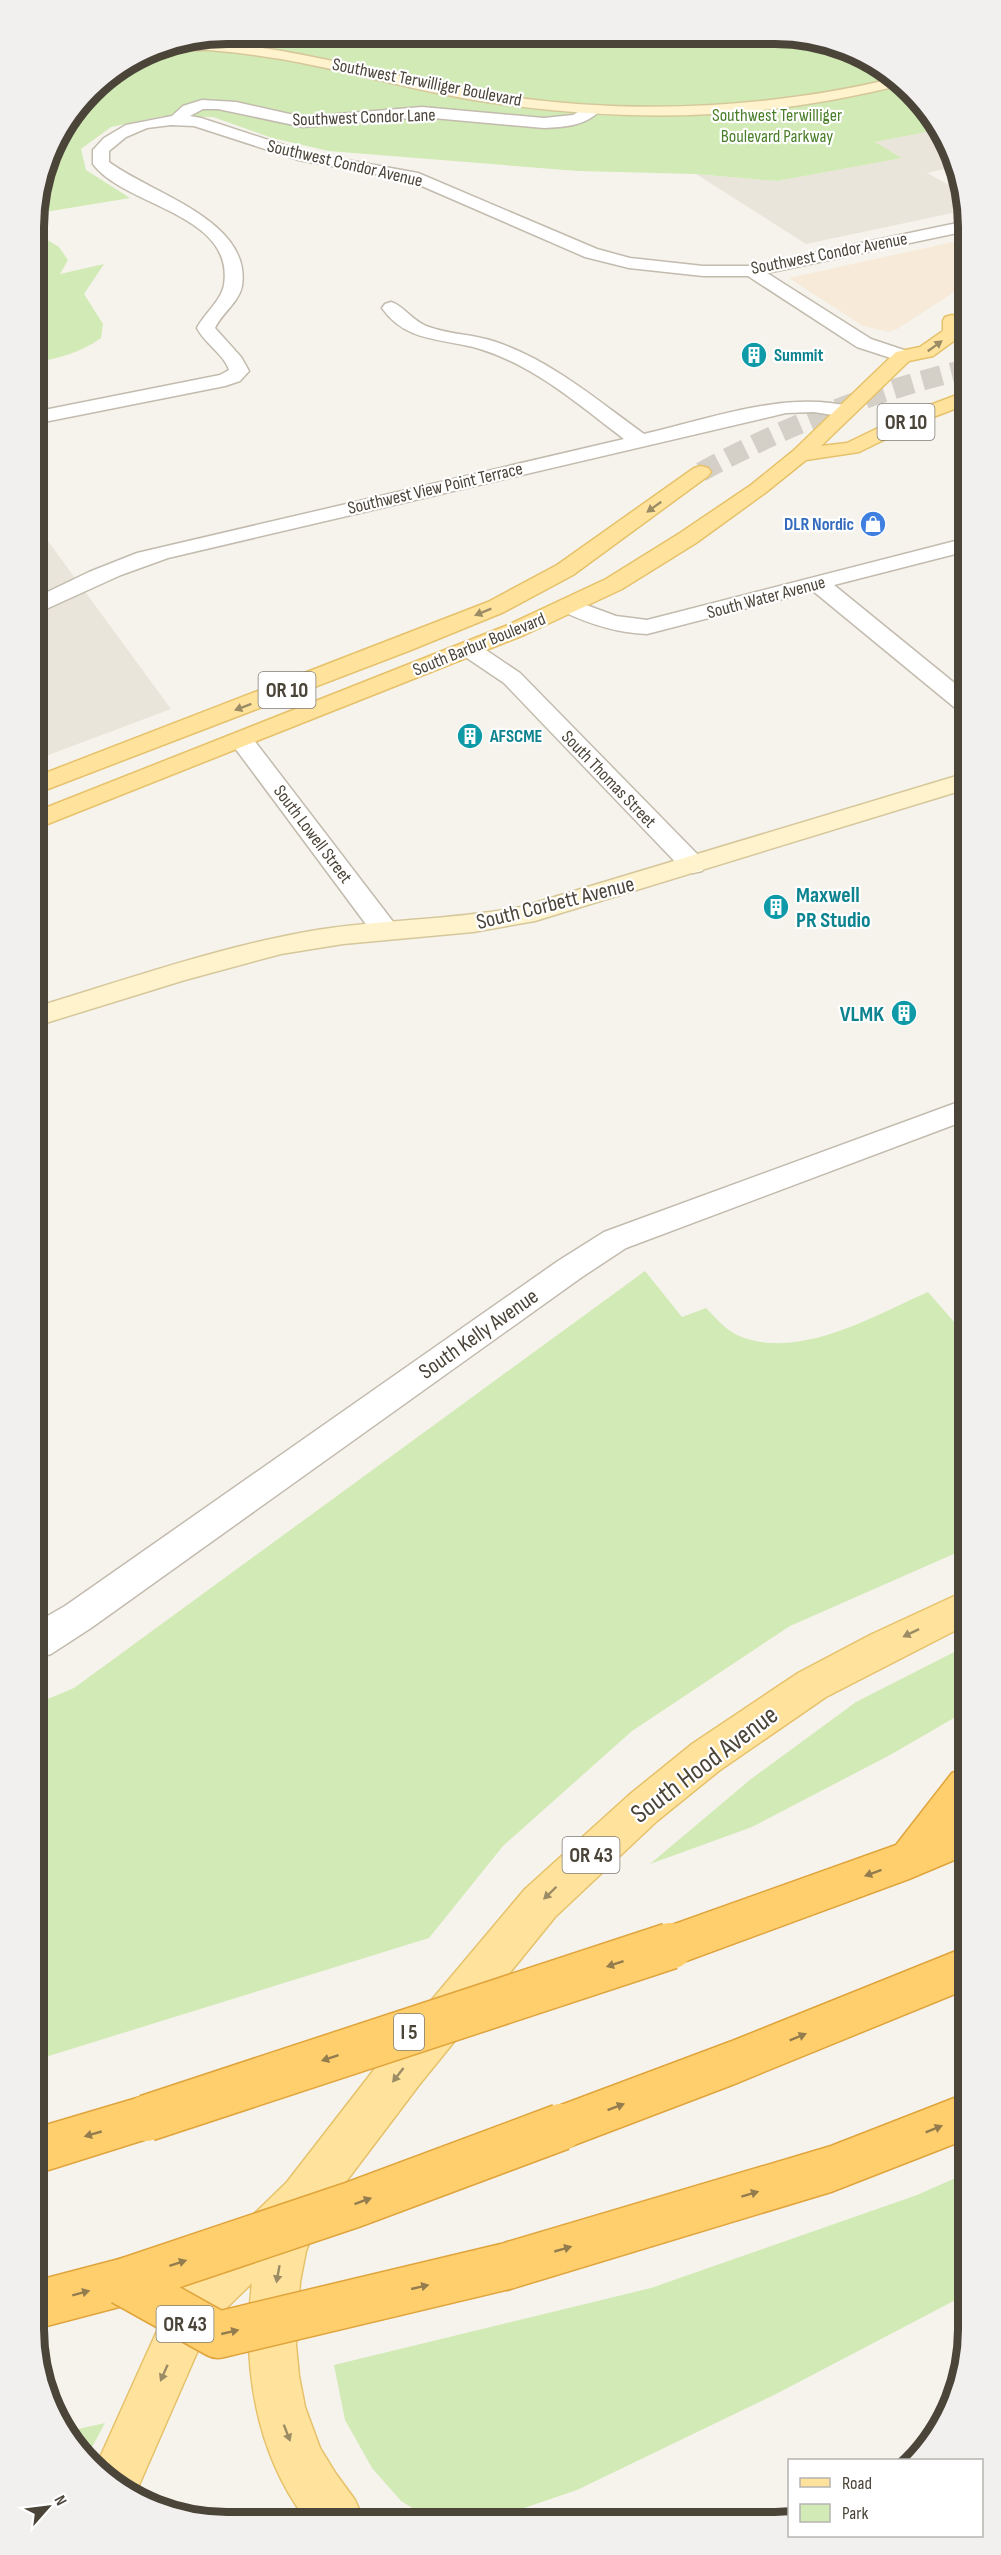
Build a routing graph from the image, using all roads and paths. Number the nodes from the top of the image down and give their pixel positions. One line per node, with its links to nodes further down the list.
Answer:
1 (198, 46): 3 (main road, Southwest Terwilliger Boulevard)
2 (888, 84): 3 (main road, Southwest Terwilliger Boulevard)
3 (593, 109): 4 (street, Southwest Condor Lane)
4 (177, 120): 6 (street, Southwest Condor Avenue); 13 (street, Southwest Condor Avenue)
5 (958, 228): 6 (street, Southwest Condor Avenue)
6 (752, 271): 10 (street)
7 (391, 308): 14 (street)
8 (950, 320): 10 (main road, one-way to 8)
9 (918, 333): 10 (main road)
10 (903, 356): 12 (main road, South Barbur Boulevard)
11 (958, 401): 15 (main road, OR 10)
12 (845, 411): 14 (street, Southwest View Point Terrace); 15 (main road, South Barbur Boulevard)
13 (44, 416)
14 (639, 440): 19 (street, Southwest View Point Terrace)
15 (800, 455): 20 (main road, South Barbur Boulevard / OR 10)
16 (701, 472): 24 (main road, OR 10, one-way to 24)
17 (958, 546): 18 (street, South Water Avenue)
18 (817, 583): 20 (street, South Water Avenue); 22 (street)
19 (44, 602)
20 (570, 606): 21 (main road, South Barbur Boulevard / OR 10)
21 (469, 649): 23 (main road, South Barbur Boulevard / OR 10); 27 (street, South Thomas Street)
22 (958, 698)
23 (241, 740): 26 (main road, South Barbur Boulevard / OR 10); 28 (street, South Lowell Street)
24 (44, 783)
25 (958, 784): 27 (main road, South Corbett Avenue)
26 (44, 817)
27 (693, 865): 28 (main road, South Corbett Avenue)
28 (384, 929): 29 (main road, South Corbett Avenue)
29 (44, 1015)
30 (958, 1112): 32 (street, South Kelly Avenue)
31 (957, 1611): 39 (main road, South Hood Avenue / OR 43, one-way to 39)
32 (44, 1638)
33 (957, 1797): 35 (highway)
34 (957, 1839): 35 (highway, I 5)
35 (909, 1860): 38 (highway, I 5, one-way to 38, bridge)
36 (957, 1972): 40 (highway, one-way to 36, bridge)
37 (957, 2120): 40 (highway, one-way to 37, bridge)
38 (44, 2149)
39 (303, 2199): 42 (main road, OR 43, one-way to 42); 43 (main road, one-way to 43)
40 (123, 2282): 41 (highway, one-way to 40)
41 (44, 2303)
42 (118, 2475)
43 (332, 2512)

